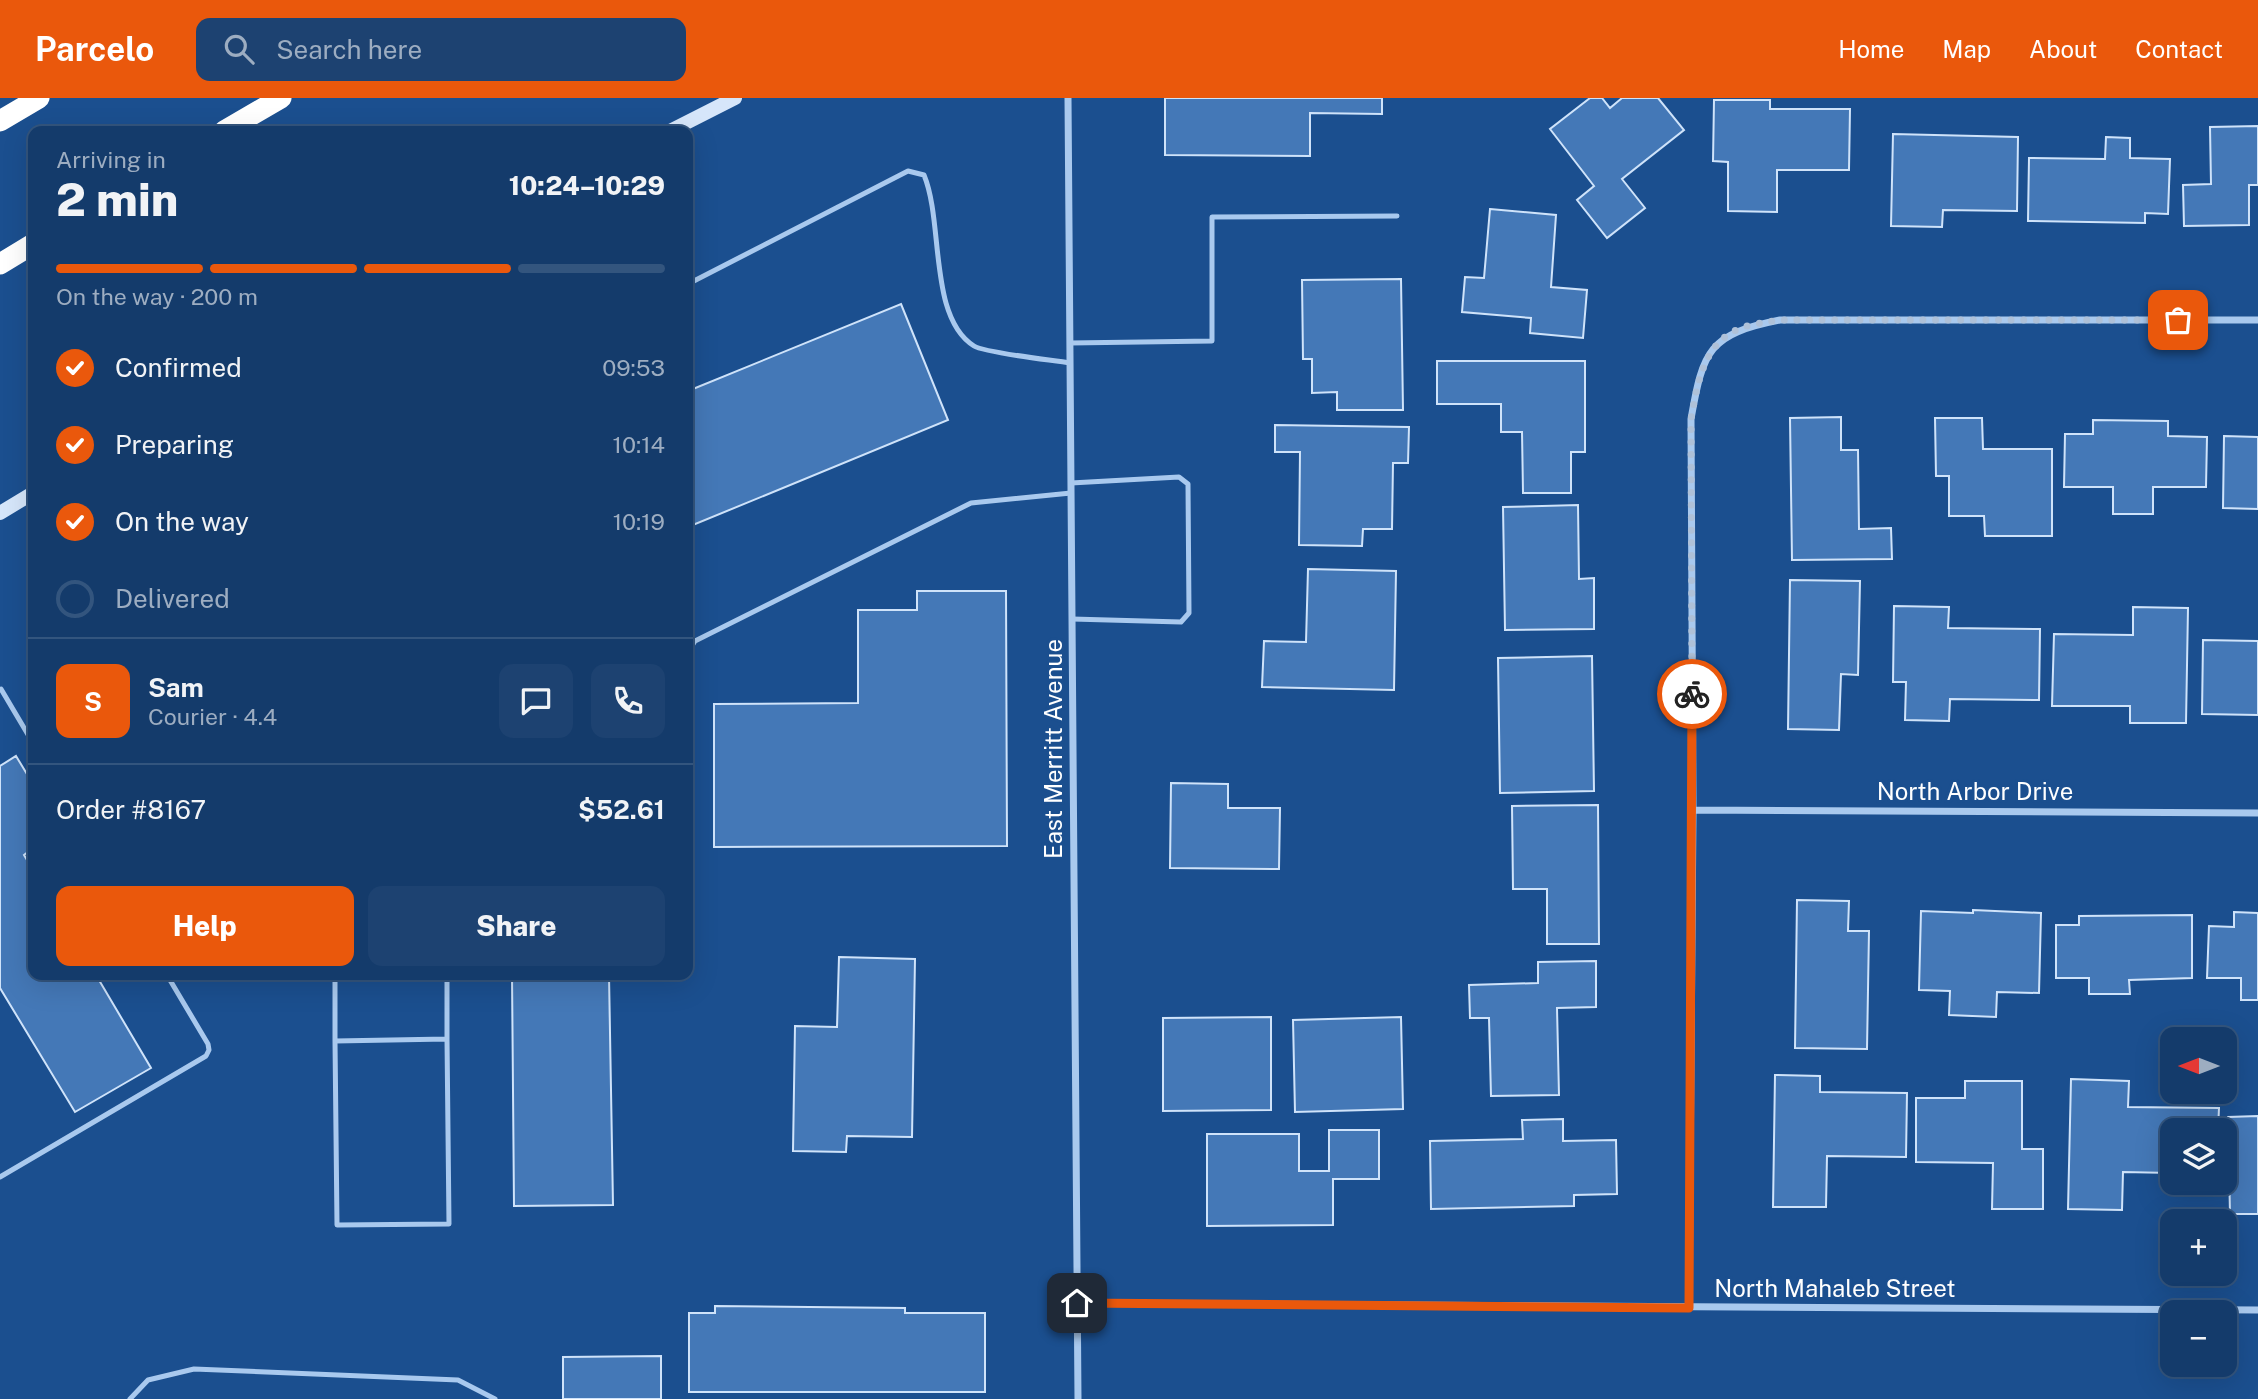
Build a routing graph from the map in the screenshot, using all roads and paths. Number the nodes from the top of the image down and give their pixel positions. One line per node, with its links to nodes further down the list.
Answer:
1 (38, 98): 5 (highway)
2 (281, 98): 6 (highway)
3 (736, 98): 7 (main road)
4 (1068, 98): 13 (street, East Merritt Avenue)
5 (0, 121)
6 (233, 126)
7 (680, 126)
8 (1397, 216): 13 (lane)
9 (28, 247): 10 (highway)
10 (0, 264)
11 (693, 281): 14 (lane)
12 (2258, 320): 23 (street)
13 (1070, 343): 14 (street, East Merritt Avenue)
14 (1070, 363): 15 (street, East Merritt Avenue)
15 (1071, 483): 16 (street, East Merritt Avenue); 19 (lane)
16 (1071, 493): 19 (street, East Merritt Avenue); 20 (lane)
17 (28, 496): 18 (main road)
18 (0, 513)
19 (1072, 620): 31 (street, East Merritt Avenue)
20 (693, 644)
21 (1, 688): 22 (lane)
22 (28, 734)
23 (1693, 810): 24 (street, North Arbor Drive); 32 (street)
24 (2258, 813)
25 (170, 980): 30 (lane)
26 (335, 980): 29 (lane)
27 (447, 980): 28 (lane)
28 (447, 1039): 29 (lane); 29 (lane)
29 (335, 1041)
30 (0, 1177)
31 (1077, 1303): 32 (street, North Mahaleb Street); 36 (street, East Merritt Avenue)
32 (1689, 1308): 33 (street, North Mahaleb Street)
33 (2258, 1310)
34 (130, 1399): 35 (lane)
35 (495, 1399)
36 (1078, 1399)

